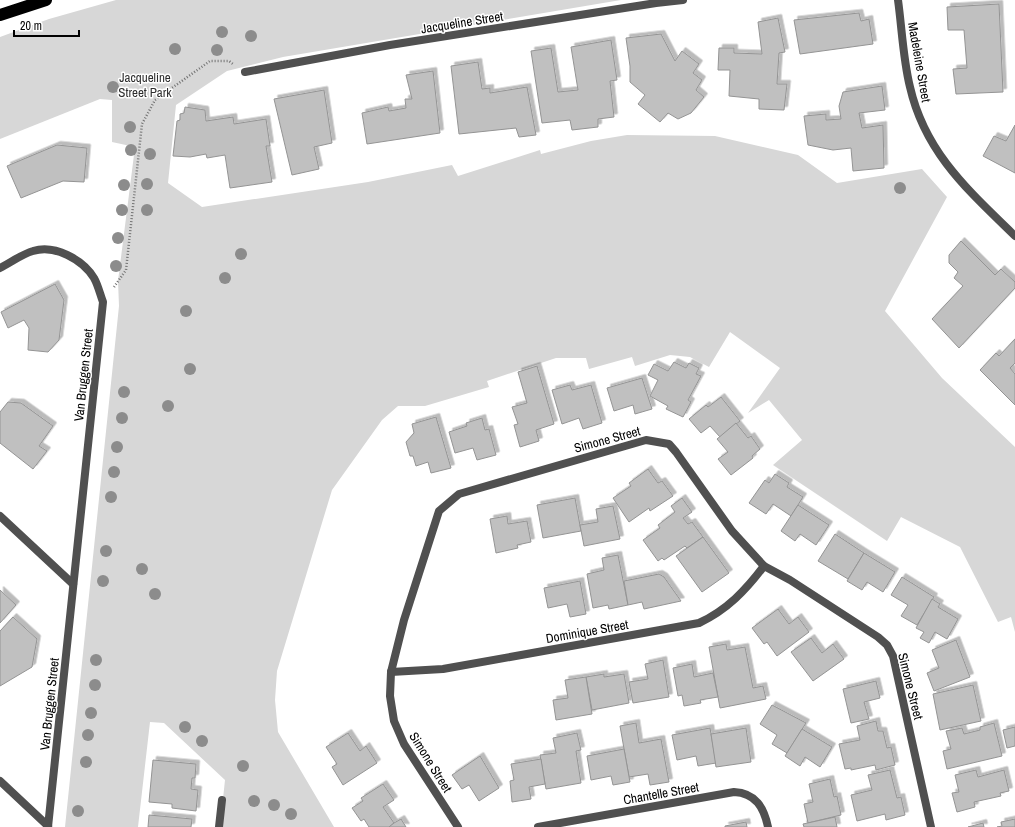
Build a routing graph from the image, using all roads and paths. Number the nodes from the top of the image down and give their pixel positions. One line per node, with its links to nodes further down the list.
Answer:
1 (46, 0): 4 (highway)
2 (683, 0): 5 (street, Jacqueline Street)
3 (898, 0): 6 (street, Madeleine Street)
4 (0, 15)
5 (245, 72): 8 (path)
6 (1015, 236)
7 (0, 268): 8 (street, Van Bruggen Street)
8 (102, 302): 11 (street, Van Bruggen Street)
9 (0, 516): 11 (street)
10 (764, 566): 12 (street, Dominique Street); 12 (street, Simone Street); 20 (street, Simone Street)
11 (73, 584): 15 (street, Van Bruggen Street)
12 (391, 672): 17 (street, Simone Street)
13 (0, 781): 15 (street)
14 (222, 800): 16 (street)
15 (48, 827)
16 (219, 827)
17 (458, 827)
18 (538, 827): 19 (street, Chantelle Street)
19 (768, 827)
20 (931, 827)

